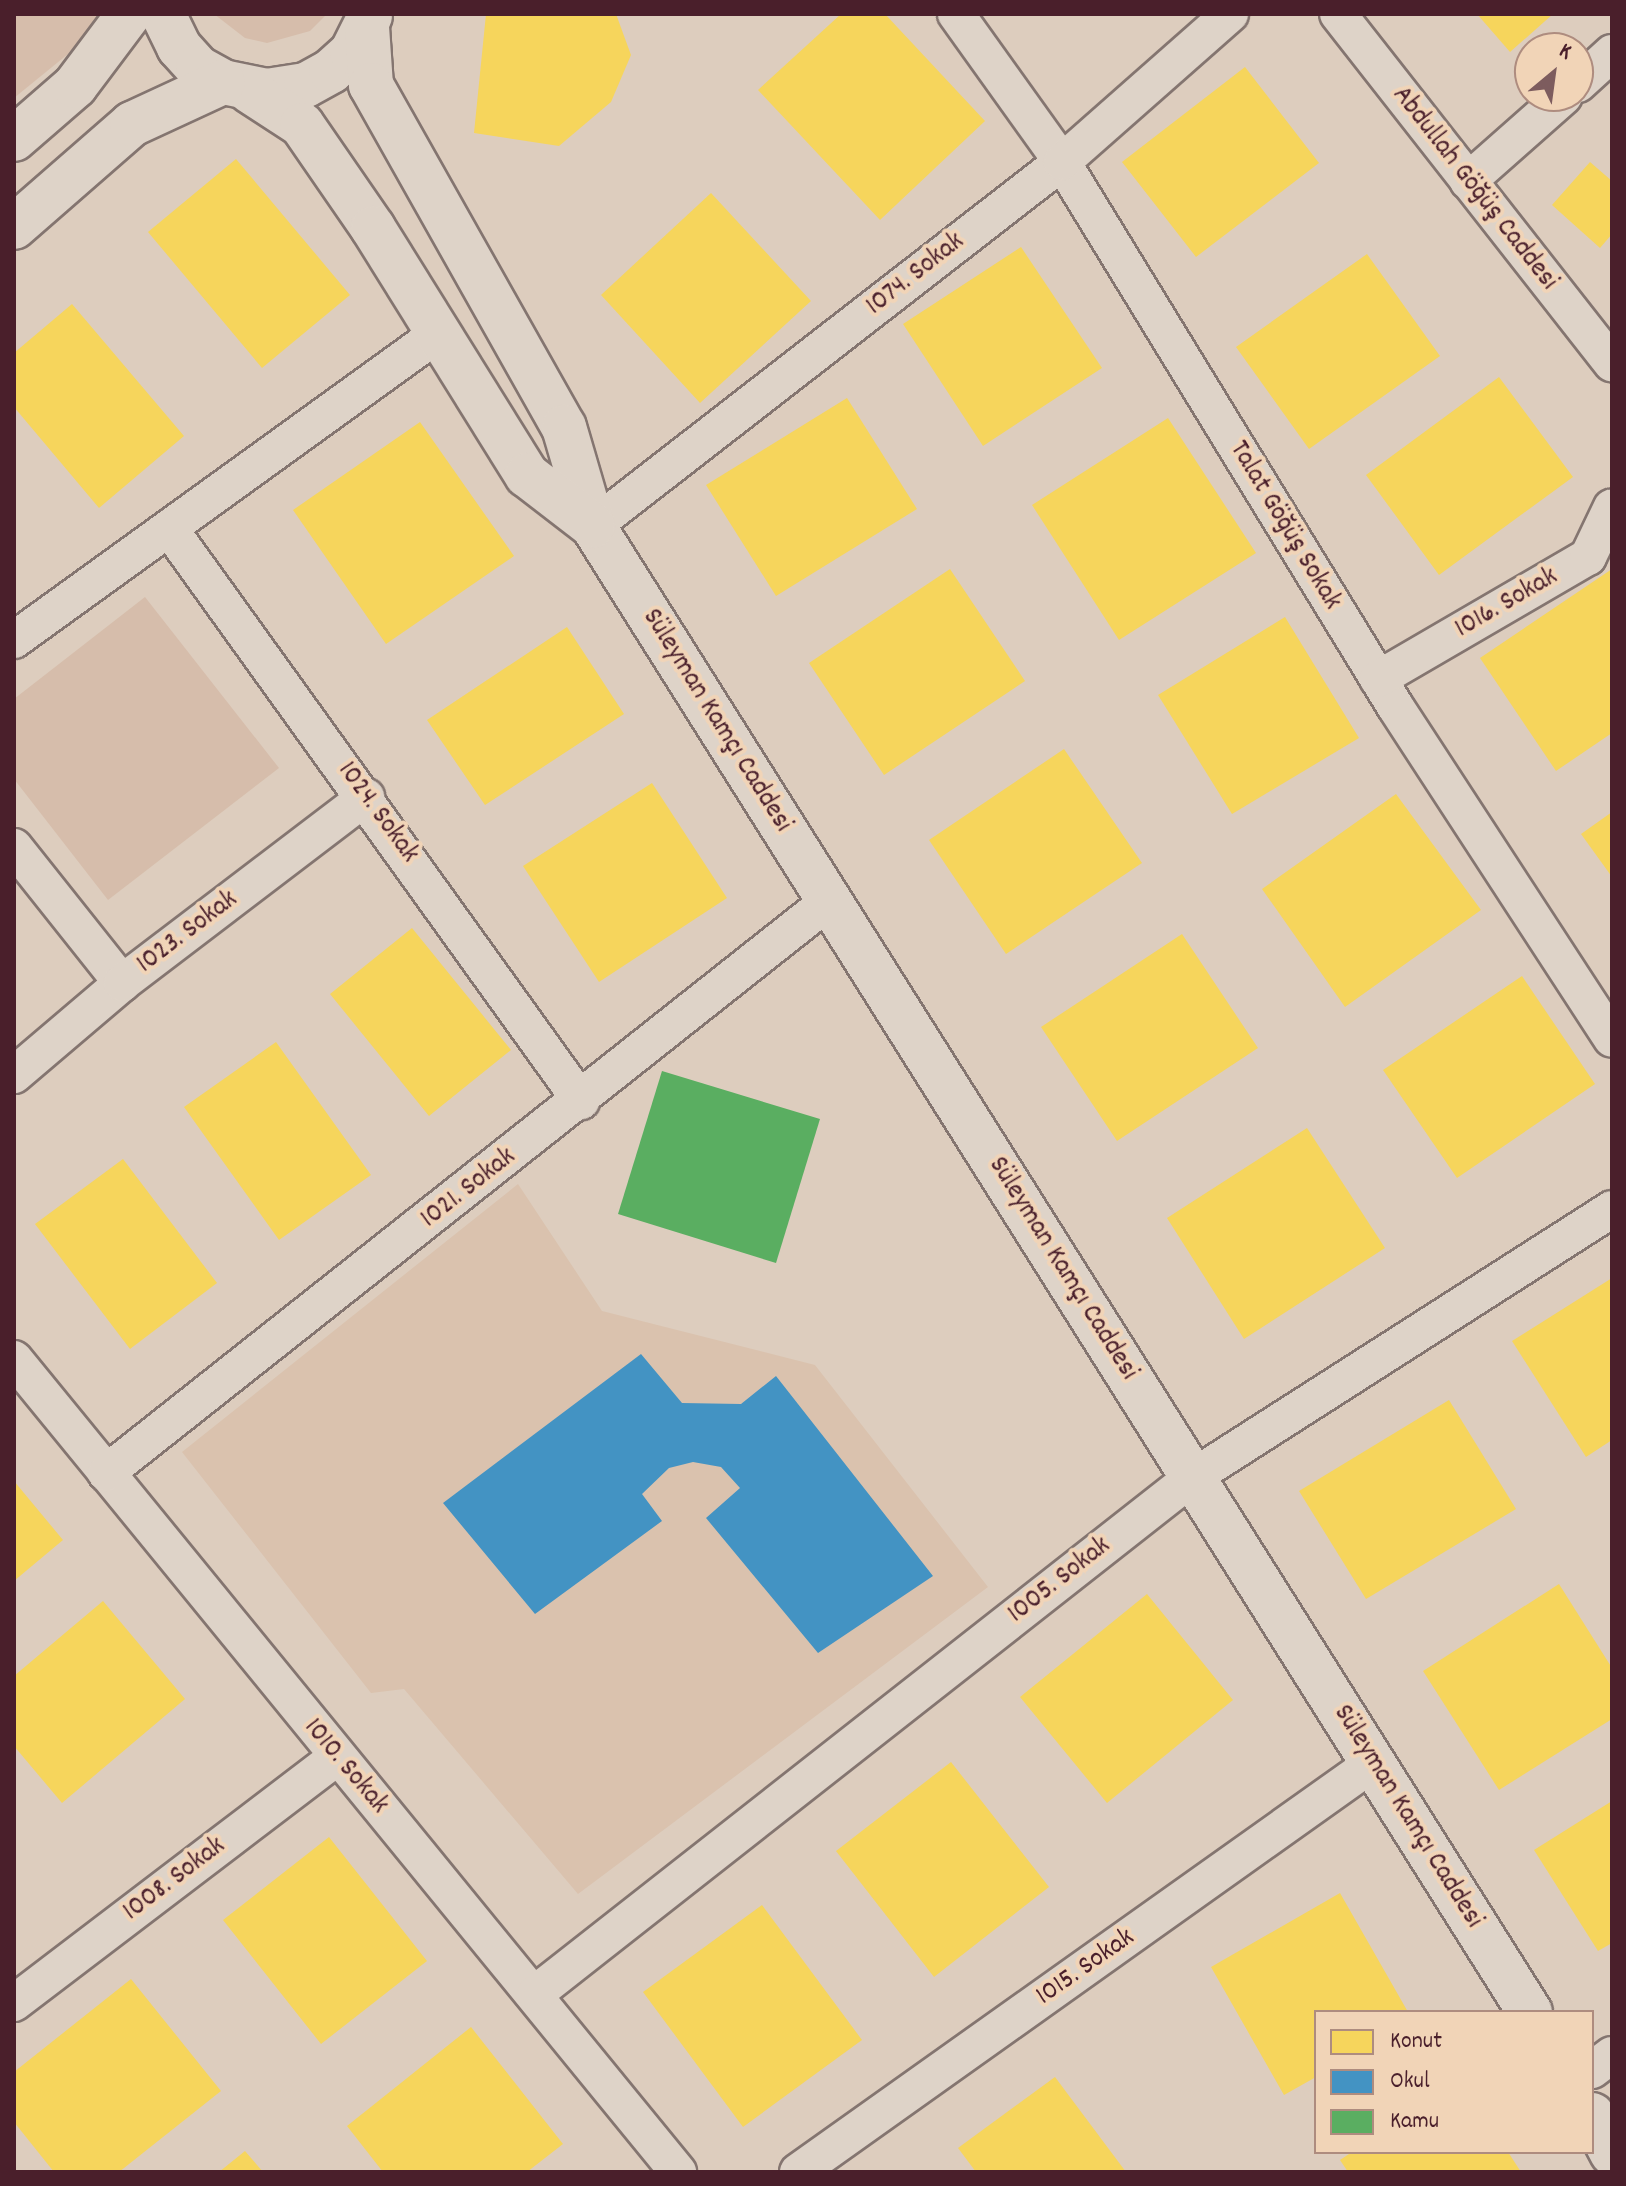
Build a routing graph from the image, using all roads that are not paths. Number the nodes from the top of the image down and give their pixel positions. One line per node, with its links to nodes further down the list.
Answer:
1 (129, 14): 11 (street)
2 (163, 14): 9 (street, Süleyman Kamçı Caddesi)
3 (956, 14): 12 (street, Talat Göğüş Sokak)
4 (1230, 14): 12 (street, 1074. Sokak)
5 (1338, 14): 13 (street, Abdullah Göğüş Caddesi)
6 (369, 21): 9 (street); 18 (street, Süleyman Kamçı Caddesi)
7 (1612, 53): 8 (street)
8 (1594, 69)
9 (236, 86): 14 (street); 15 (street, Süleyman Kamçı Caddesi)
10 (1546, 112): 13 (street)
11 (14, 139)
12 (1062, 162): 18 (street, 1074. Sokak); 21 (street, Talat Göğüş Sokak)
13 (1468, 181): 16 (street, Abdullah Göğüş Caddesi)
14 (14, 227)
15 (439, 333): 18 (street, Süleyman Kamçı Caddesi); 19 (street)
16 (1612, 363)
17 (1612, 507): 21 (street, 1016. Sokak)
18 (593, 526): 24 (street, Süleyman Kamçı Caddesi)
19 (169, 528): 20 (street); 22 (street, 1024. Sokak)
20 (14, 640)
21 (1378, 679): 26 (street, Talat Göğüş Sokak)
22 (366, 797): 25 (street, 1023. Sokak); 28 (street, 1024. Sokak)
23 (14, 847): 25 (street)
24 (829, 901): 28 (street, 1021. Sokak); 32 (street, Süleyman Kamçı Caddesi)
25 (122, 983): 27 (street, 1023. Sokak)
26 (1612, 1039)
27 (14, 1075)
28 (581, 1101): 31 (street, 1021. Sokak)
29 (1612, 1209): 32 (street, 1005. Sokak)
30 (14, 1359): 31 (street, 1010. Sokak)
31 (106, 1473): 33 (street, 1010. Sokak)
32 (1193, 1477): 34 (street, Süleyman Kamçı Caddesi); 35 (street, 1005. Sokak)
33 (336, 1758): 35 (street, 1010. Sokak); 36 (street, 1008. Sokak)
34 (1373, 1763): 37 (street, Süleyman Kamçı Caddesi); 43 (street, 1015. Sokak)
35 (536, 1993): 42 (street, 1010. Sokak)
36 (14, 2003)
37 (1529, 2010)
38 (1612, 2055): 39 (street)
39 (1594, 2068)
40 (1594, 2119): 41 (street)
41 (1612, 2153)
42 (678, 2172)
43 (798, 2172)

